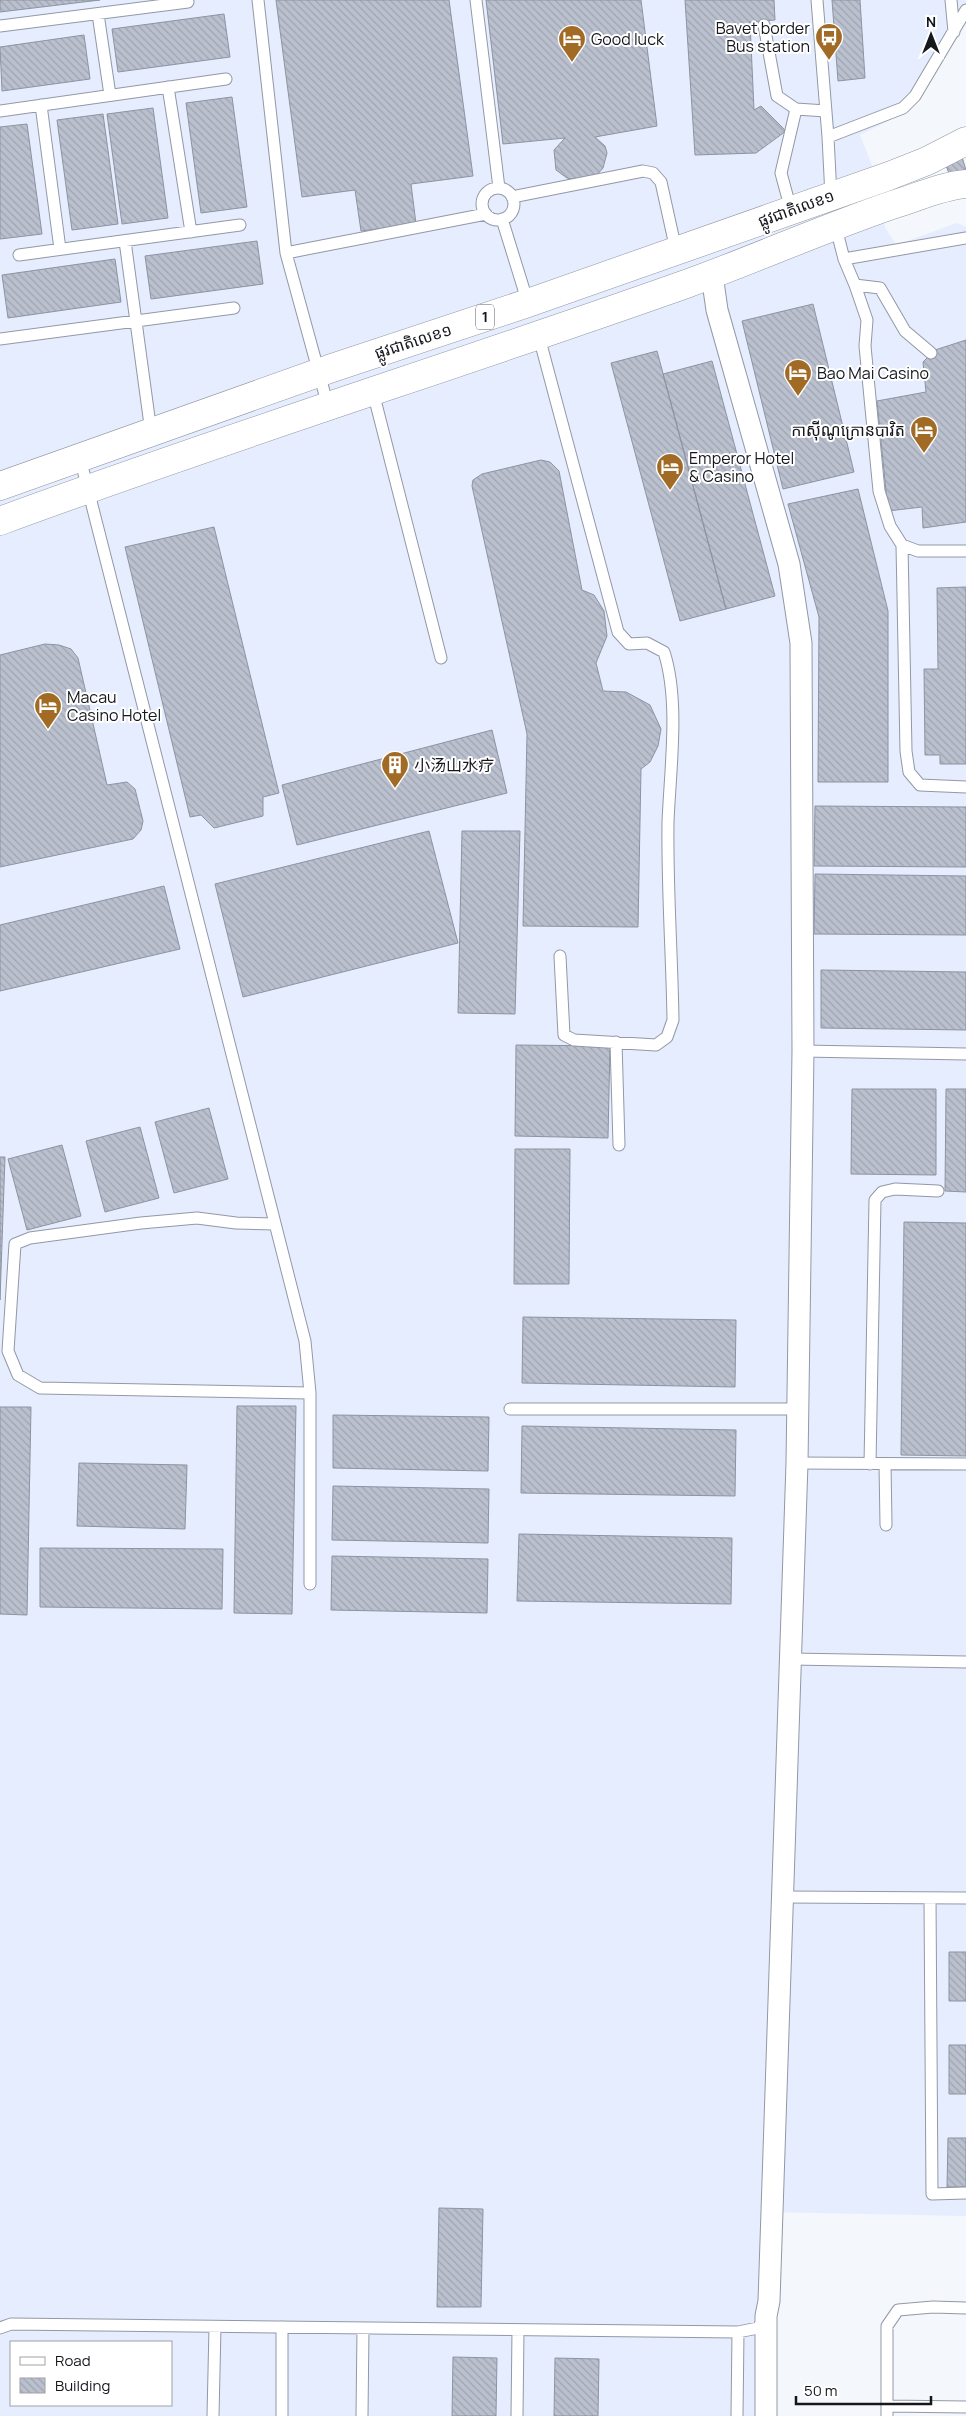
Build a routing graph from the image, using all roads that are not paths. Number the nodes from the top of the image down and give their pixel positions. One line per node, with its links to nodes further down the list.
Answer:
1 (258, 0): 34 (lane)
2 (476, 0): 21 (lane)
3 (817, 0): 17 (lane)
4 (951, 0): 10 (lane)
5 (188, 2): 7 (lane)
6 (966, 10): 10 (lane)
7 (98, 14): 9 (lane); 13 (lane)
8 (764, 25): 15 (lane)
9 (0, 26)
10 (954, 32): 18 (lane)
11 (226, 79): 12 (lane)
12 (168, 87): 13 (lane); 29 (lane)
13 (110, 95): 14 (lane)
14 (41, 105): 16 (lane); 32 (lane)
15 (796, 109): 17 (lane); 24 (lane)
16 (0, 110)
17 (826, 110): 18 (lane)
18 (828, 136): 22 (lane)
19 (966, 141): 22 (highway, ផ្លូវជាតិលេខ១ / 1)
20 (966, 184): 27 (highway, ផ្លូវជាតិលេខ១ / 1)
21 (499, 188): 23 (lane); 25 (lane)
22 (830, 194): 24 (highway, ផ្លូវជាតិលេខ១ / 1); 27 (lane)
23 (512, 197): 26 (lane); 33 (lane)
24 (791, 210): 33 (highway, ផ្លូវជាតិលេខ១ / 1)
25 (486, 214): 26 (lane); 34 (lane)
26 (502, 219): 39 (lane)
27 (835, 224): 36 (lane); 37 (highway, ផ្លូវជាតិលេខ១ / 1)
28 (240, 225): 29 (lane)
29 (191, 232): 31 (lane)
30 (966, 238): 36 (lane)
31 (125, 241): 32 (lane); 41 (lane)
32 (60, 249): 35 (lane)
33 (676, 250): 39 (highway, ផ្លូវជាតិលេខ១ / 1)
34 (286, 254): 45 (lane)
35 (19, 255)
36 (844, 258): 38 (lane)
37 (712, 275): 42 (highway, ផ្លូវជាតិលេខ១ / 1); 59 (street)
38 (855, 284): 44 (lane); 53 (lane)
39 (528, 303): 45 (highway, ផ្លូវជាតិលេខ១ / 1)
40 (234, 308): 41 (lane)
41 (135, 322): 43 (lane); 48 (lane)
42 (539, 337): 46 (highway, ផ្លូវជាតិលេខ១ / 1); 58 (lane)
43 (0, 339)
44 (931, 353)
45 (319, 372): 47 (lane); 48 (highway, ផ្លូវជាតិលេខ១ / 1)
46 (373, 392): 47 (highway, ផ្លូវជាតិលេខ១ / 1); 55 (lane)
47 (328, 406): 51 (highway, ផ្លូវជាតិលេខ១ / 1)
48 (151, 432): 49 (highway, ផ្លូវជាតិលេខ១ / 1)
49 (80, 458): 50 (highway, ផ្លូវជាតិលេខ១ / 1); 51 (lane)
50 (0, 486)
51 (88, 488): 52 (highway, ផ្លូវជាតិលេខ១ / 1); 63 (lane)
52 (0, 522)
53 (902, 545): 54 (lane); 56 (lane)
54 (966, 551)
55 (441, 658)
56 (966, 787)
57 (560, 956): 58 (lane)
58 (616, 1042): 61 (lane)
59 (803, 1051): 60 (lane); 66 (street)
60 (966, 1054)
61 (618, 1145)
62 (938, 1191): 68 (lane)
63 (275, 1224): 64 (lane); 64 (lane)
64 (310, 1393): 72 (lane)
65 (510, 1409): 66 (lane)
66 (798, 1409): 67 (street)
67 (797, 1463): 68 (lane); 73 (street)
68 (870, 1464): 69 (lane)
69 (885, 1464): 70 (lane); 71 (lane)
70 (966, 1464)
71 (886, 1526)
72 (310, 1584)
73 (791, 1659): 74 (lane); 75 (street)
74 (966, 1662)
75 (782, 1898): 76 (lane); 80 (street)
76 (930, 1898): 77 (lane); 78 (lane)
77 (966, 1898)
78 (966, 2194)
79 (966, 2308): 88 (lane)
80 (766, 2316): 86 (lane); 94 (street)
81 (215, 2327): 82 (lane); 83 (lane); 89 (lane)
82 (282, 2327): 84 (lane); 90 (lane)
83 (0, 2328)
84 (363, 2328): 85 (lane); 91 (lane)
85 (518, 2330): 86 (lane); 92 (lane)
86 (738, 2332): 93 (lane)
87 (966, 2407): 88 (lane)
88 (887, 2411)
89 (213, 2416)
90 (282, 2416)
91 (362, 2416)
92 (517, 2416)
93 (737, 2416)
94 (766, 2416)

